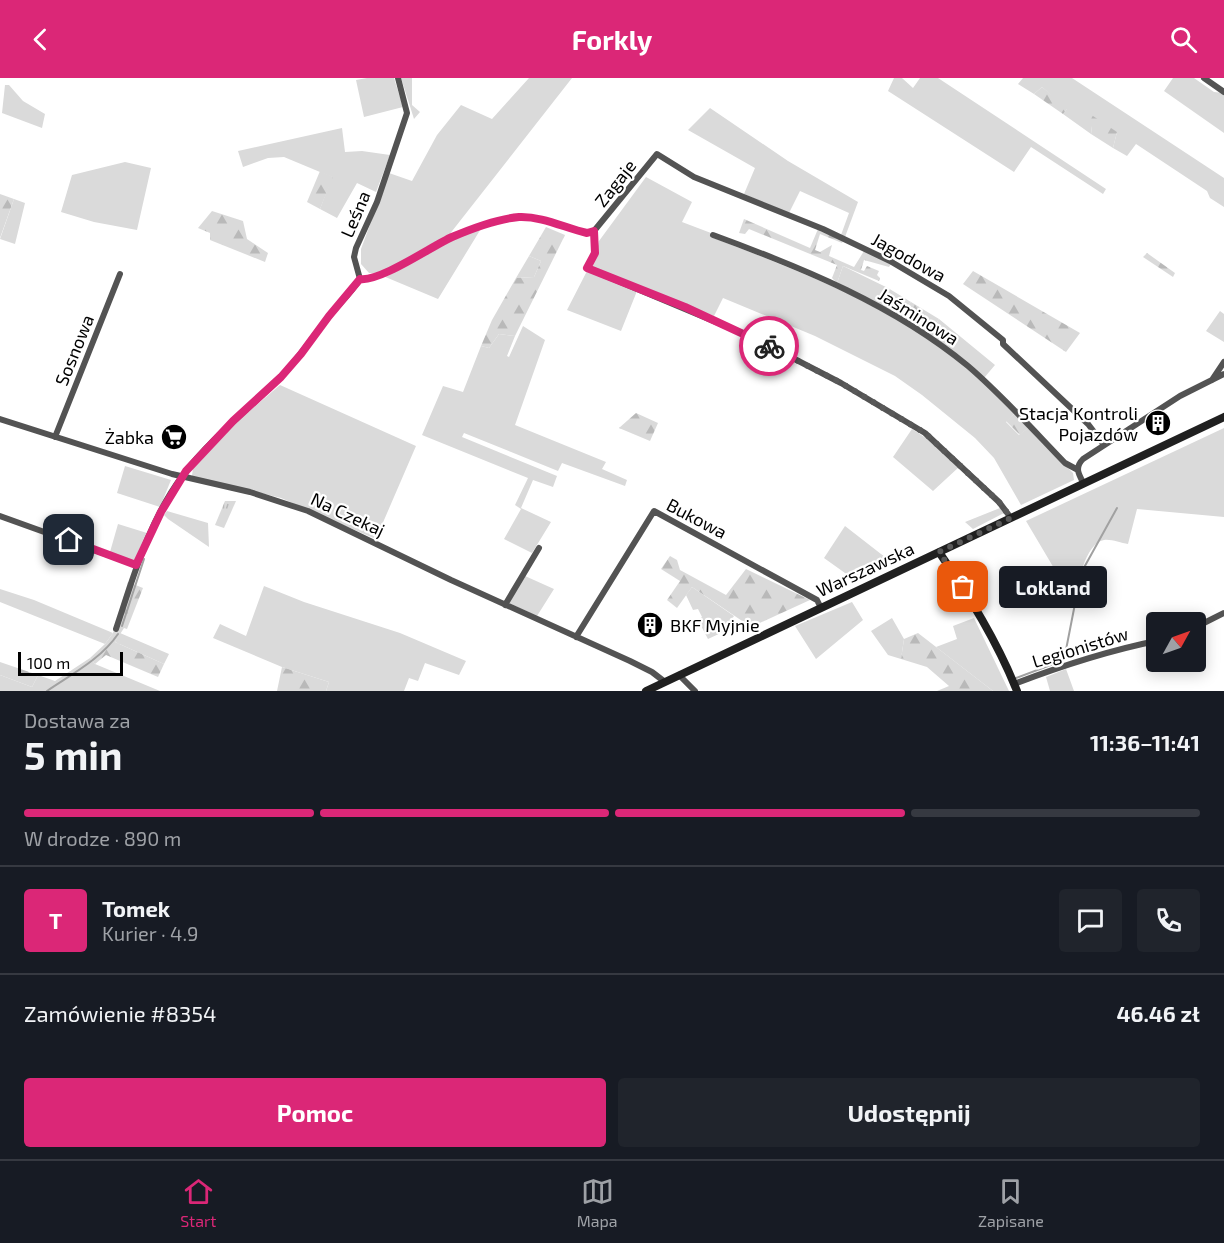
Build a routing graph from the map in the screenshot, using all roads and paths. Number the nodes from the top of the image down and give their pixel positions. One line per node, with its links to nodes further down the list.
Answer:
1 (398, 78): 8 (street, Leśna)
2 (1204, 78): 3 (street)
3 (1224, 92)
4 (657, 154): 5 (street, Zagaje); 15 (street, Jagodowa)
5 (594, 231): 8 (street, Zagaje); 20 (street)
6 (713, 235): 16 (street, Jaśminowa)
7 (120, 274): 14 (street, Sosnowa)
8 (360, 279): 17 (street)
9 (1224, 362): 11 (street)
10 (1224, 374): 11 (street)
11 (1211, 380): 15 (street)
12 (1224, 417): 18 (main road, Warszawska)
13 (0, 419): 14 (street, Na Czekaj)
14 (55, 437): 17 (street, Na Czekaj)
15 (1104, 445): 16 (street)
16 (1078, 470): 18 (street)
17 (182, 477): 23 (street); 24 (street, Na Czekaj)
18 (1084, 483): 20 (main road, Warszawska)
19 (0, 516): 23 (street)
20 (1011, 518): 22 (main road, Warszawska)
21 (539, 548): 24 (street)
22 (939, 552): 25 (main road, Warszawska); 33 (main road)
23 (136, 565): 28 (street)
24 (505, 605): 29 (street, Na Czekaj)
25 (821, 608): 29 (street, Bukowa); 31 (main road, Warszawska)
26 (1224, 614): 27 (street)
27 (1206, 622)
28 (116, 629)
29 (576, 637): 32 (street, Na Czekaj)
30 (1146, 643): 33 (street, Legionistów)
31 (679, 675): 32 (main road, Warszawska); 35 (street)
32 (665, 682): 34 (main road, Warszawska)
33 (1015, 687)
34 (646, 691)
35 (695, 691)

